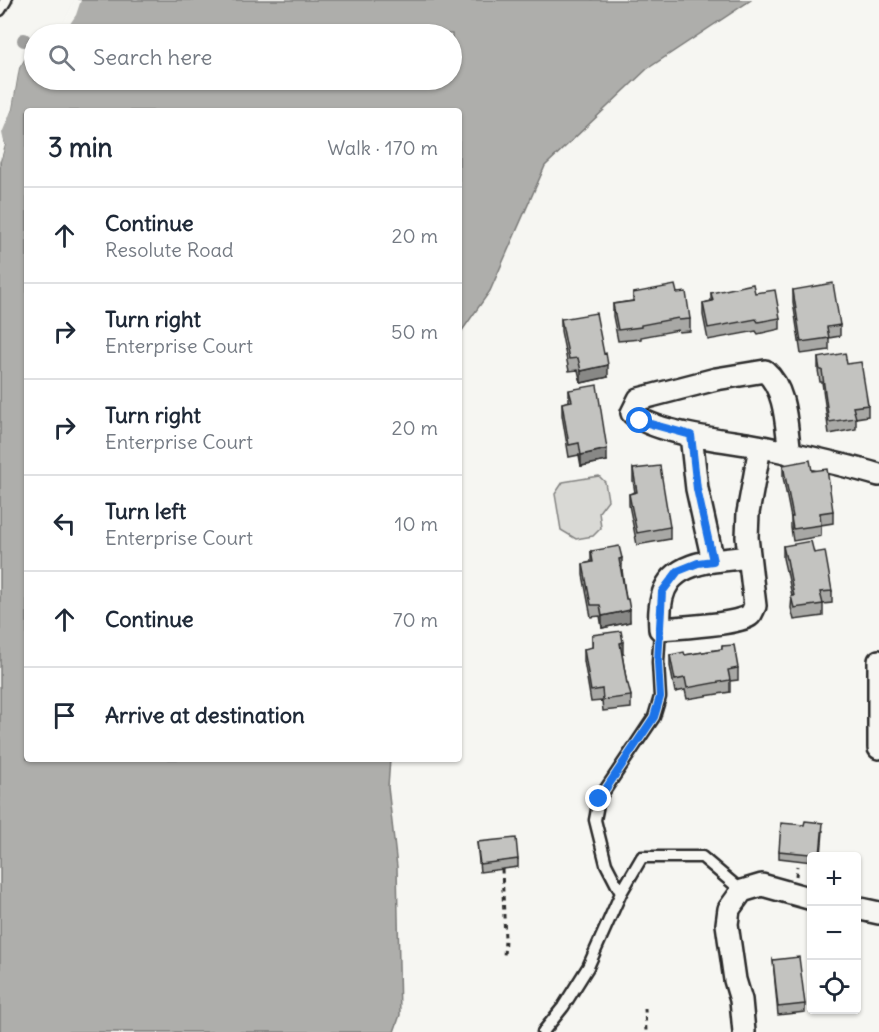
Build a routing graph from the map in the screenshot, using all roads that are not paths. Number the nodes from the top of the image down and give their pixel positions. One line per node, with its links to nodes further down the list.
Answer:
1 (6, 0): 2 (lane)
2 (0, 10)
3 (691, 435): 4 (street); 5 (street); 8 (street)
4 (760, 447): 5 (street); 7 (street)
5 (790, 454): 6 (street)
6 (879, 474)
7 (749, 557): 8 (street); 9 (street)
8 (713, 561): 9 (street)
9 (660, 629): 13 (lane)
10 (879, 661): 11 (street)
11 (879, 748)
12 (742, 891): 13 (lane); 14 (street); 18 (street)
13 (621, 893): 17 (lane)
14 (807, 898)
15 (861, 909): 16 (street)
16 (879, 913)
17 (543, 1032)
18 (744, 1032)

